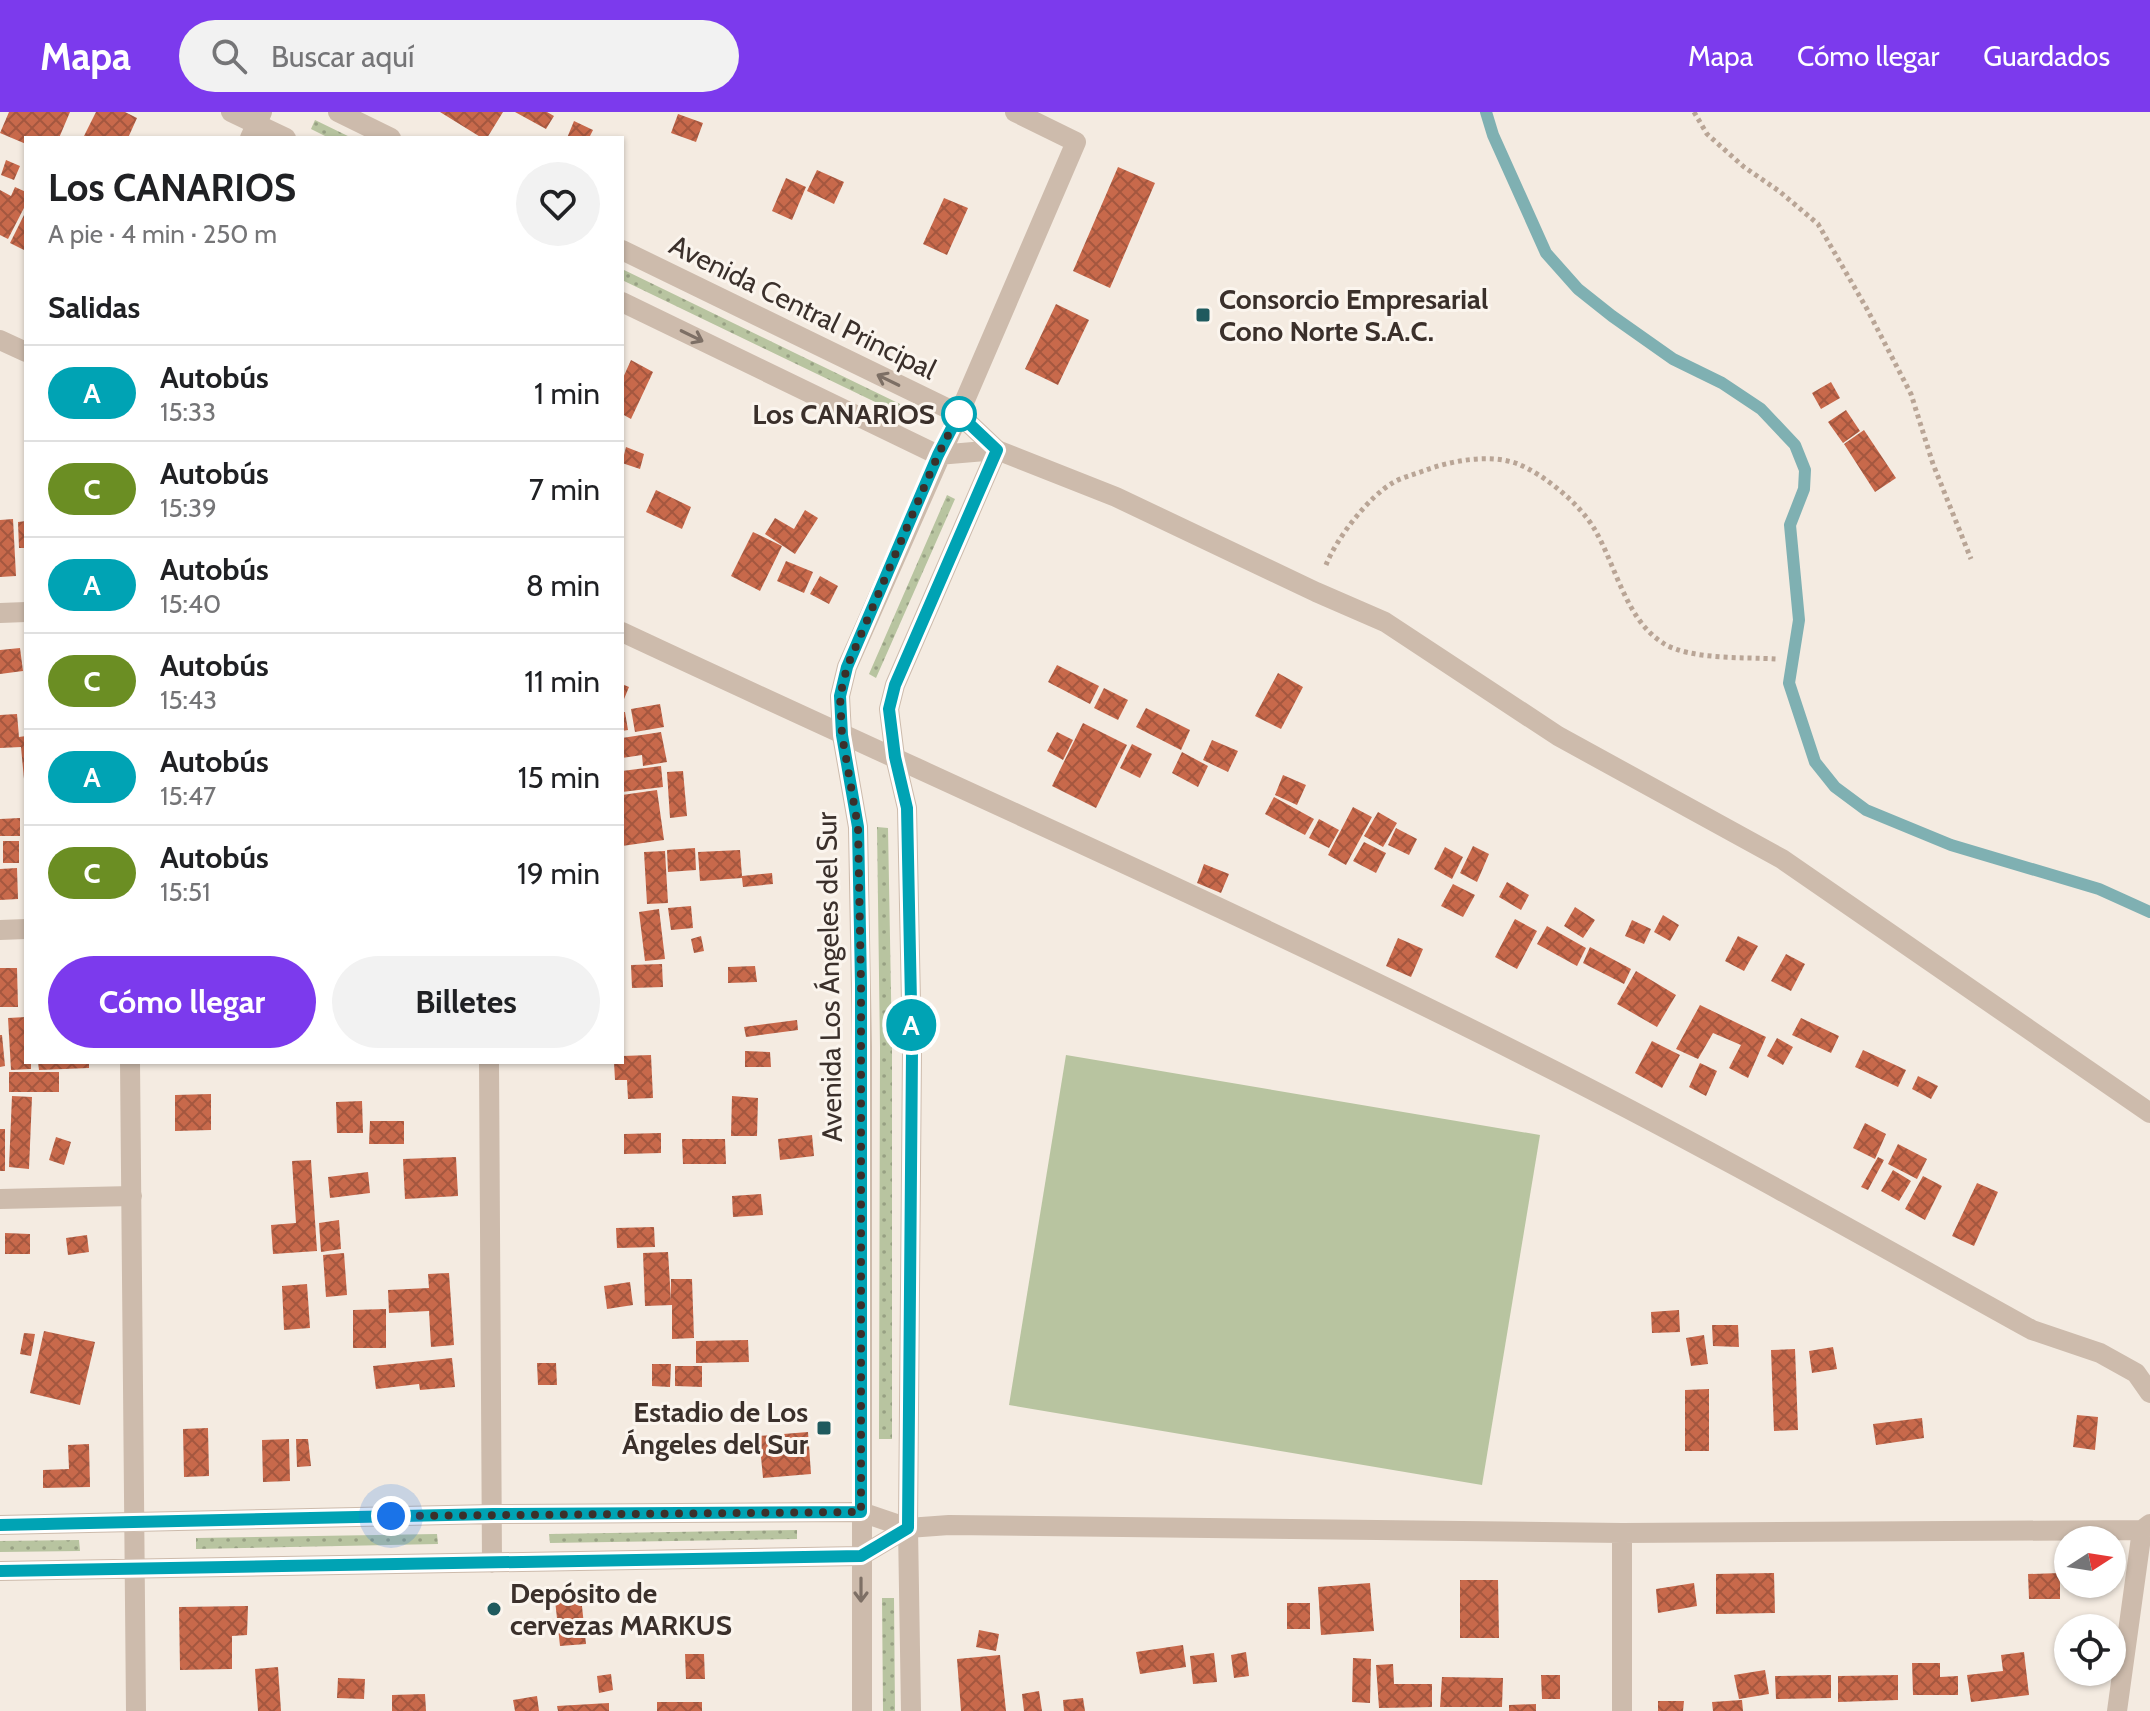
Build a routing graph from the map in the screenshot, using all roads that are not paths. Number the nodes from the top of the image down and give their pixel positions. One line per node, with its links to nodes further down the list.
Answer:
1 (231, 112): 4 (street)
2 (338, 112): 6 (street)
3 (1015, 112): 11 (street, Avenida Los Ángeles del Sur)
4 (256, 125): 5 (street)
5 (281, 136)
6 (387, 136)
7 (624, 251): 11 (street, Avenida Central Principal, one-way to 7)
8 (624, 303): 13 (street, one-way to 13)
9 (0, 340): 10 (street)
10 (24, 351)
11 (959, 414): 12 (street); 13 (street, Avenida Los Ángeles del Sur)
12 (997, 450): 13 (street); 18 (street); 23 (street)
13 (938, 455): 17 (street, Avenida Los Ángeles del Sur)
14 (24, 612): 15 (street)
15 (0, 613)
16 (624, 633): 17 (street)
17 (842, 735): 18 (street); 27 (street, Avenida Los Ángeles del Sur)
18 (895, 757): 26 (street); 32 (street)
19 (24, 929): 20 (street)
20 (0, 930)
21 (130, 1064): 24 (street)
22 (489, 1064): 28 (street)
23 (2150, 1113)
24 (132, 1196): 25 (street); 29 (street)
25 (0, 1199)
26 (2150, 1393)
27 (861, 1512): 28 (street); 32 (street); 34 (street, Avenida Los Ángeles del Sur)
28 (493, 1514): 29 (street); 35 (street)
29 (135, 1524): 30 (street); 36 (street)
30 (0, 1525)
31 (2146, 1527): 33 (street); 42 (street)
32 (908, 1528): 33 (street); 34 (street); 40 (street)
33 (1622, 1533): 41 (street)
34 (861, 1556): 35 (street); 39 (street, Avenida Los Ángeles del Sur, one-way to 39)
35 (492, 1563): 36 (street)
36 (134, 1569): 37 (street); 38 (street)
37 (0, 1571)
38 (136, 1711)
39 (862, 1711)
40 (911, 1711)
41 (1622, 1711)
42 (2117, 1711)

